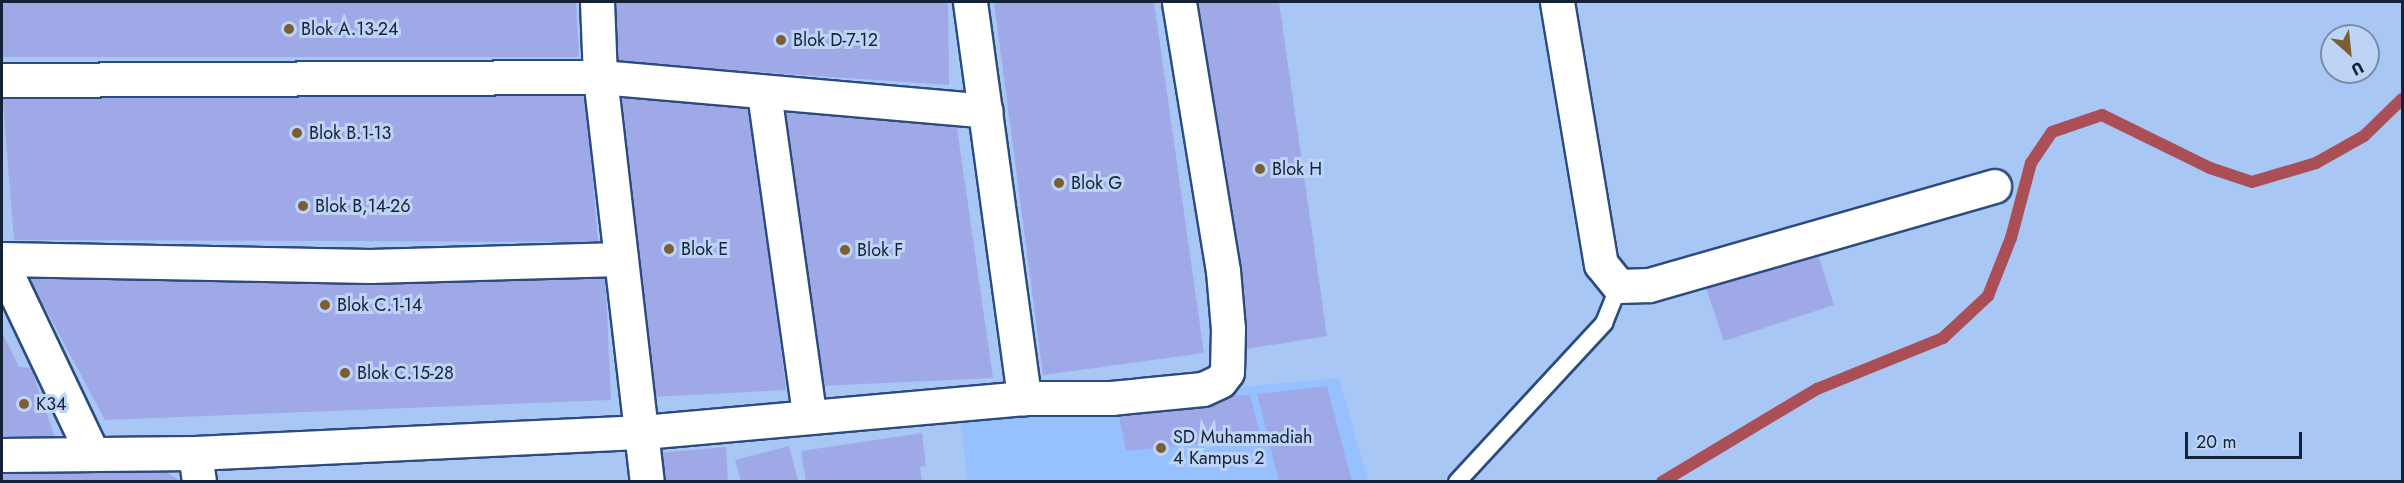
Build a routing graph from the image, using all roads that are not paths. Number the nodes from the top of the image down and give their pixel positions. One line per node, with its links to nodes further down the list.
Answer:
1 (597, 2): 5 (street)
2 (970, 2): 8 (street)
3 (1179, 2): 13 (street)
4 (1557, 2): 12 (street)
5 (600, 77): 6 (street); 7 (street); 10 (street)
6 (2, 80)
7 (764, 93): 8 (street); 14 (street)
8 (986, 111): 13 (street)
9 (1994, 186): 12 (street)
10 (621, 259): 11 (street); 15 (street)
11 (3, 270): 16 (street)
12 (1619, 286): 20 (lane)
13 (1024, 398): 14 (street)
14 (808, 414): 15 (street)
15 (643, 432): 18 (street); 19 (street)
16 (92, 453): 17 (street); 18 (street)
17 (2, 455)
18 (197, 467)
19 (647, 482)
20 (1457, 482)

